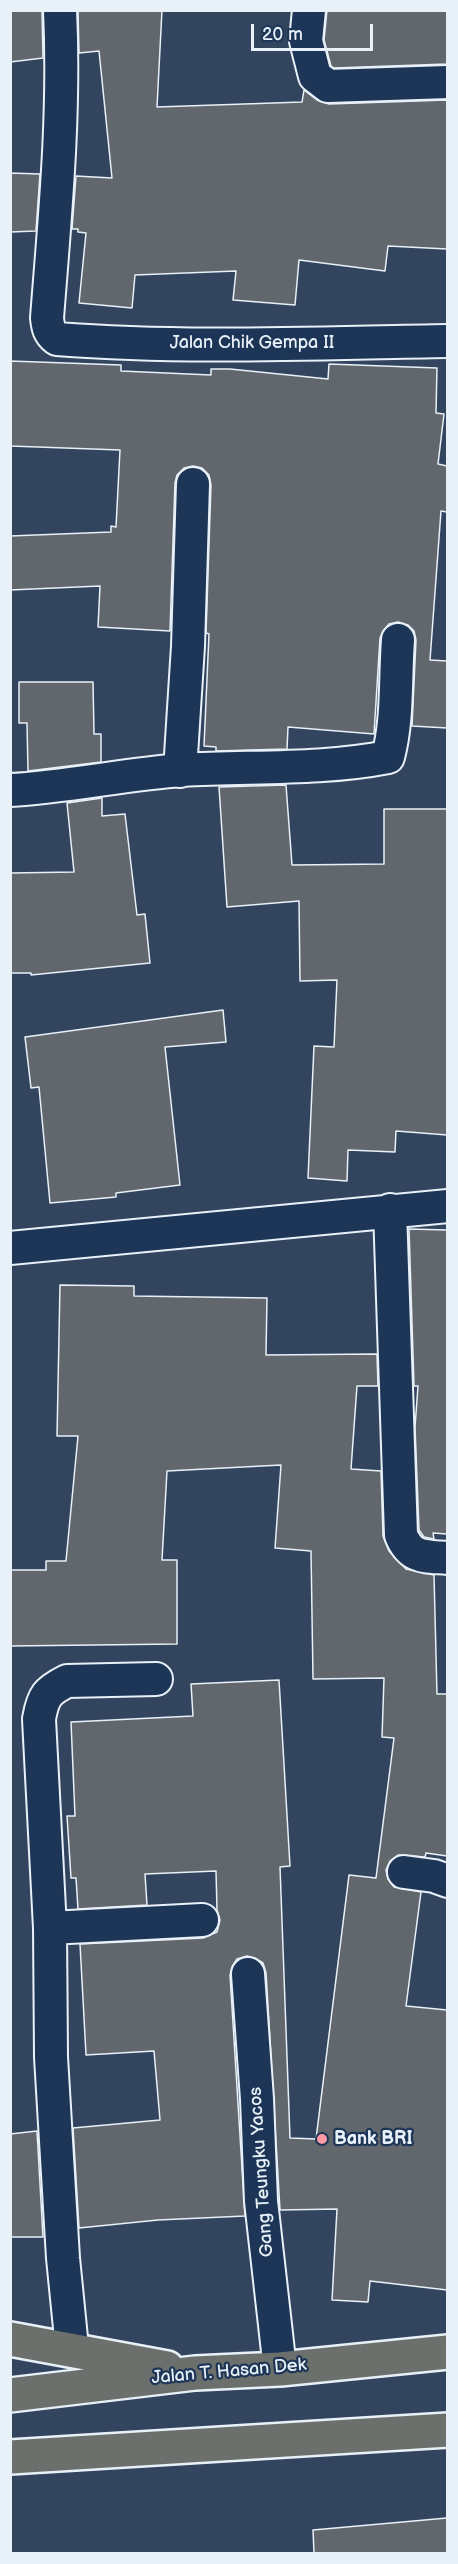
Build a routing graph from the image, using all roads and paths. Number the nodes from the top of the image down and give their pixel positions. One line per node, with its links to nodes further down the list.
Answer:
1 (60, 10): 4 (street, Jalan Chik Gempa II)
2 (309, 10): 3 (street)
3 (447, 82)
4 (447, 341)
5 (193, 484): 7 (street)
6 (398, 640): 7 (street)
7 (180, 771): 8 (street)
8 (10, 790)
9 (447, 1206): 10 (street)
10 (390, 1210): 11 (street); 12 (street)
11 (10, 1248)
12 (447, 1558)
13 (156, 1679): 17 (street)
14 (404, 1872): 15 (street)
15 (447, 1881)
16 (202, 1920): 17 (street)
17 (50, 1928): 20 (street)
18 (248, 1974): 22 (street, Gang Teungku Yacos)
19 (10, 2339): 20 (main road)
20 (72, 2348): 23 (main road)
21 (447, 2352): 22 (main road, Jalan T. Hasan Dek)
22 (280, 2368): 23 (main road, Jalan T. Hasan Dek)
23 (195, 2373): 24 (main road, Jalan T. Hasan Dek)
24 (10, 2395)
25 (447, 2430): 26 (main road)
26 (10, 2457)

